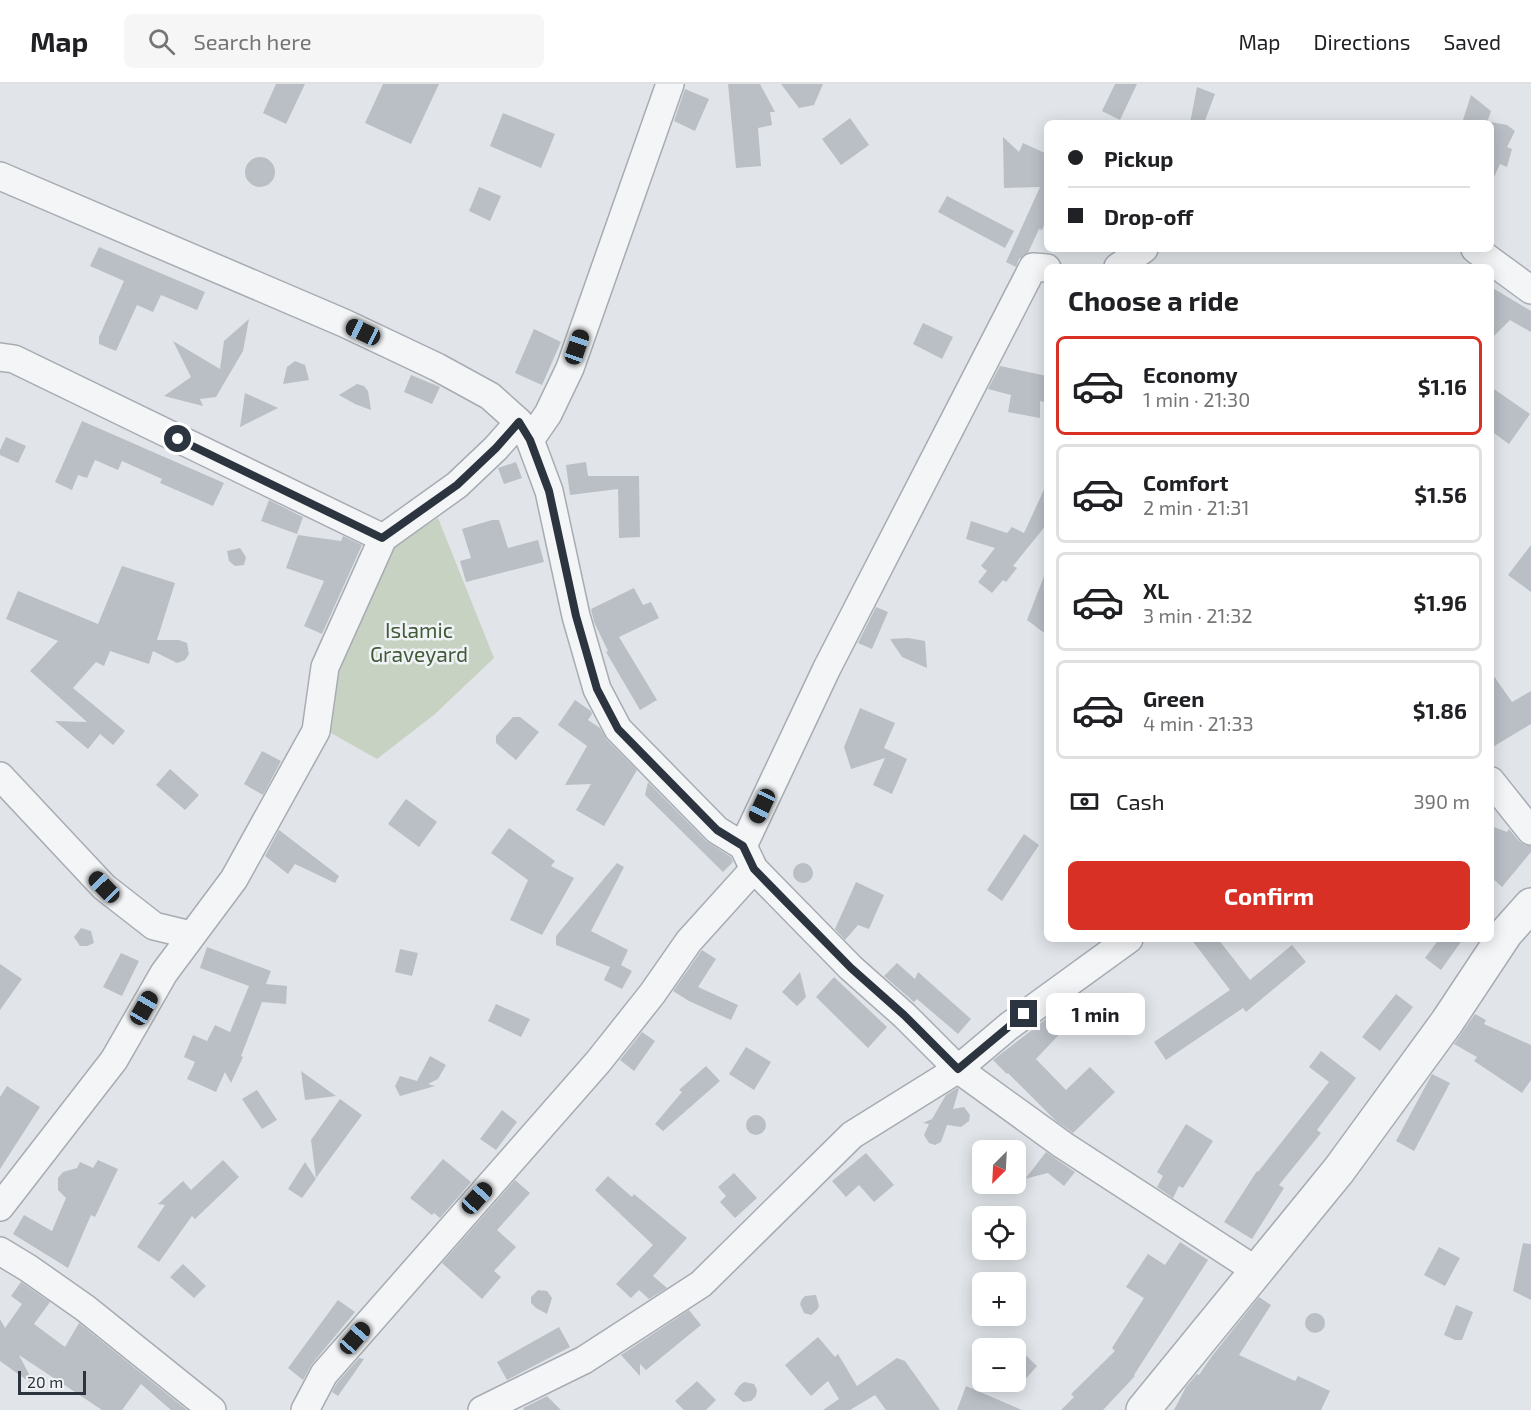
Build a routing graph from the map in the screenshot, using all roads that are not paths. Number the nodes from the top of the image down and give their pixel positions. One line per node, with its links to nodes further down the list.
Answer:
1 (670, 84): 9 (street)
2 (0, 176): 9 (street)
3 (1140, 252): 5 (street)
4 (1479, 252): 7 (street)
5 (1122, 264)
6 (1044, 268): 14 (street)
7 (1531, 290)
8 (0, 357): 10 (street)
9 (524, 431): 10 (street); 14 (street)
10 (382, 538): 16 (street)
11 (0, 777): 16 (street)
12 (1494, 785): 13 (street)
13 (1531, 831)
14 (749, 858): 18 (street); 23 (street)
15 (1531, 905): 21 (street)
16 (191, 935): 19 (street)
17 (1125, 942): 18 (street)
18 (958, 1069): 21 (street); 24 (street)
19 (0, 1207)
20 (0, 1251): 22 (street)
21 (1257, 1271): 25 (street)
22 (212, 1410)
23 (305, 1410)
24 (482, 1410)
25 (1143, 1410)

